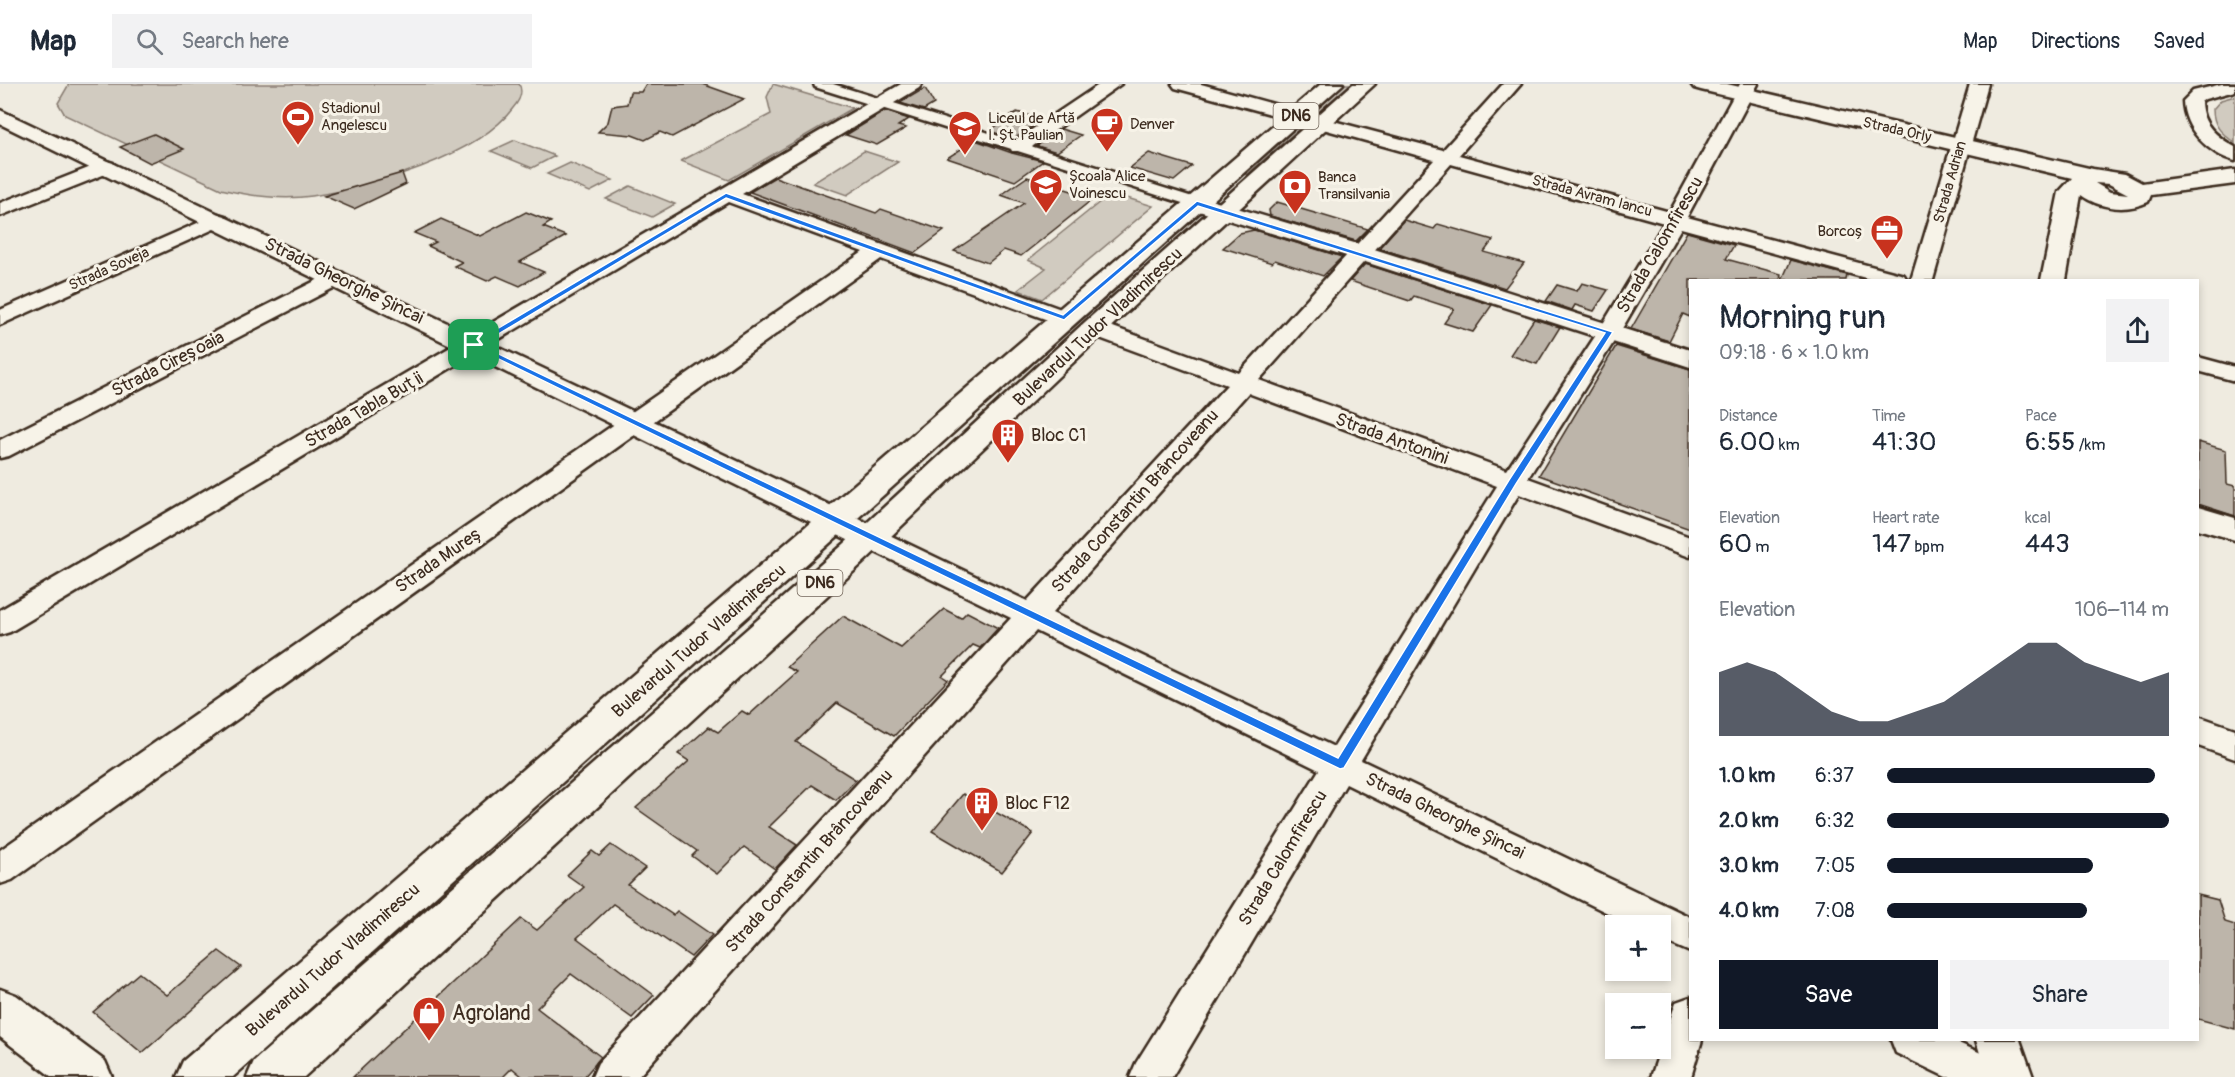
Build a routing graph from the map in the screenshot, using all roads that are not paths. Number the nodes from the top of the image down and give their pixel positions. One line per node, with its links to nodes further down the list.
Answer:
1 (820, 84): 12 (street)
2 (913, 84): 12 (street, Strada Tabla Buții)
3 (1112, 84): 16 (street)
4 (1181, 84): 13 (street, Strada Avram Iancu)
5 (1333, 84): 13 (street, Bulevardul Tudor Vladimirescu / DN6)
6 (1365, 84): 13 (street, Bulevardul Tudor Vladimirescu / DN6)
7 (1512, 84): 18 (street, Strada Constantin Brâncoveanu)
8 (1701, 84): 11 (street, Strada Orly)
9 (1979, 84): 15 (street, Strada Adrian)
10 (2235, 86): 17 (street)
11 (1746, 89): 15 (street, Strada Orly); 28 (street, Strada Calomfirescu)
12 (881, 103): 16 (street); 23 (street, Strada Tabla Buții)
13 (1309, 119): 18 (street, Strada Avram Iancu); 25 (street, Bulevardul Tudor Vladimirescu / DN6)
14 (4, 121): 19 (street, Strada Gheorghe Șincai)
15 (1961, 145): 21 (street, Strada Orly); 34 (street, Strada Adrian)
16 (1018, 147): 25 (street)
17 (2235, 155)
18 (1446, 156): 28 (street, Strada Avram Iancu); 31 (street, Strada Constantin Brâncoveanu)
19 (106, 167): 26 (street); 27 (street, Strada Gheorghe Șincai)
20 (2235, 177): 22 (street)
21 (2088, 178): 22 (street, Strada Orly); 24 (street); 29 (street)
22 (2139, 190): 24 (street)
23 (726, 195): 30 (street, Strada Antonini); 39 (street, Strada Tabla Buții)
24 (2115, 201): 29 (street)
25 (1210, 207): 31 (street); 37 (street, Bulevardul Tudor Vladimirescu / DN6)
26 (0, 210)
27 (218, 219): 32 (street, Strada Gheorghe Șincai); 36 (street, Strada Soveja)
28 (1676, 219): 33 (street, Strada Avram Iancu); 38 (street, Strada Calomfirescu)
29 (2063, 220): 35 (street)
30 (879, 251): 37 (street, Strada Antonini); 44 (street, Strada Mureș)
31 (1362, 253): 38 (street); 43 (street, Strada Constantin Brâncoveanu)
32 (335, 278): 39 (street, Strada Gheorghe Șincai); 45 (street, Strada Cireșoaia)
33 (1892, 279)
34 (1922, 279)
35 (2053, 279)
36 (0, 318)
37 (1079, 323): 43 (street, Strada Antonini); 48 (street, Bulevardul Tudor Vladimirescu / DN6); 50 (street, Bulevardul Tudor Vladimirescu / DN6)
38 (1609, 332): 40 (street); 46 (street, Strada Calomfirescu)
39 (474, 345): 44 (street, Strada Gheorghe Șincai); 53 (street, Strada Tabla Buții)
40 (1689, 358)
41 (2199, 364): 42 (street)
42 (2235, 374)
43 (1241, 383): 46 (street, Strada Antonini); 52 (street, Strada Constantin Brâncoveanu)
44 (635, 422): 48 (street, Strada Gheorghe Șincai); 57 (street, Strada Mureș)
45 (0, 450)
46 (1512, 483): 51 (street, Strada Antonini); 56 (street, Strada Calomfirescu)
47 (2199, 518): 49 (street)
48 (836, 521): 50 (street, Strada Gheorghe Șincai); 64 (street, Bulevardul Tudor Vladimirescu / DN6)
49 (2235, 529)
50 (869, 537): 52 (street, Strada Gheorghe Șincai); 65 (street, Bulevardul Tudor Vladimirescu / DN6)
51 (1689, 547)
52 (1032, 615): 56 (street, Strada Gheorghe Șincai); 66 (street, Strada Constantin Brâncoveanu)
53 (0, 624)
54 (2199, 731): 55 (street)
55 (2235, 744)
56 (1340, 765): 58 (street, Strada Gheorghe Șincai); 67 (street, Strada Calomfirescu)
57 (0, 868)
58 (1689, 935)
59 (0, 1010): 63 (street)
60 (1689, 1017): 68 (street)
61 (1912, 1041): 69 (street)
62 (1998, 1041): 70 (street)
63 (89, 1077)
64 (199, 1077)
65 (270, 1077)
66 (612, 1077)
67 (1150, 1077)
68 (1671, 1077)
69 (1989, 1077)
70 (2010, 1077)

